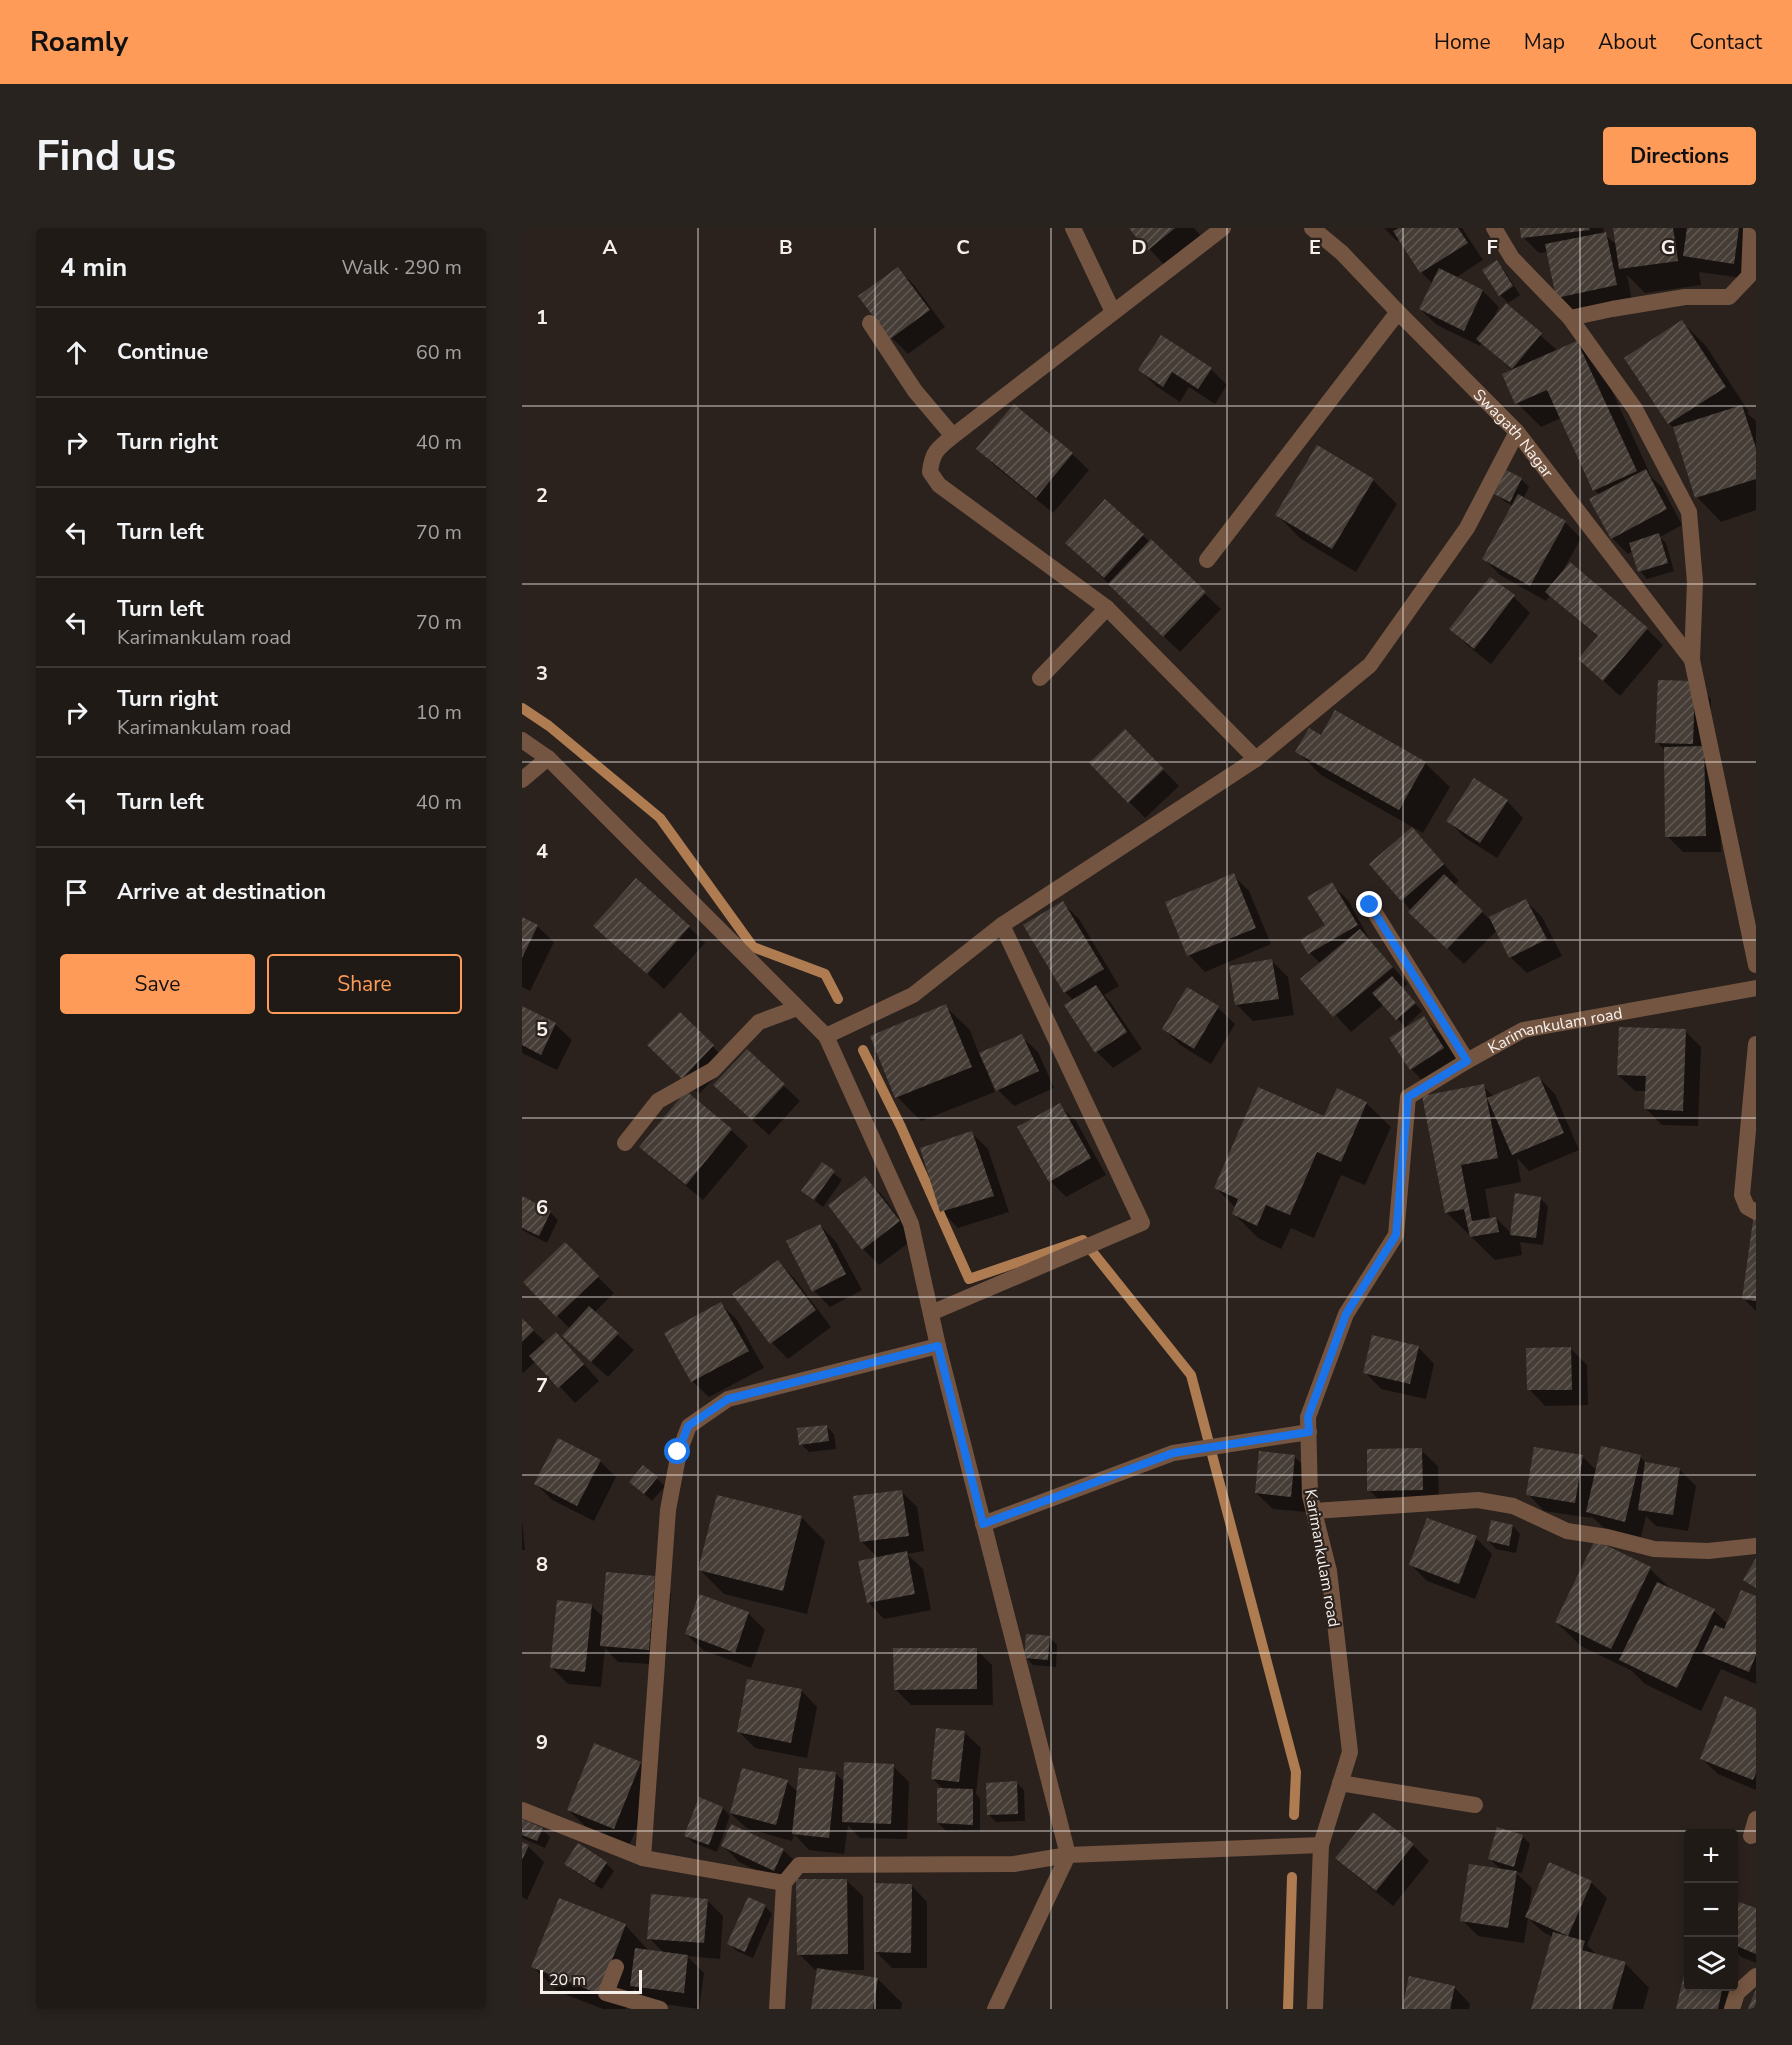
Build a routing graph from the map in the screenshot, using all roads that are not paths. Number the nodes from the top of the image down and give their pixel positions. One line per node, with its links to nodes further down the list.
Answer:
1 (1073, 228): 6 (street)
2 (1223, 228): 6 (street)
3 (1312, 228): 7 (street, Swagath Nagar)
4 (1494, 228): 8 (street, Swagath Nagar)
5 (1751, 228): 8 (street)
6 (1113, 312): 11 (street)
7 (1398, 312): 10 (street, Swagath Nagar); 12 (street)
8 (1570, 318): 14 (street, Swagath Nagar)
9 (870, 323): 11 (street)
10 (1517, 432): 14 (street, Swagath Nagar); 18 (street)
11 (953, 436): 13 (street)
12 (1207, 560)
13 (1107, 608): 15 (street); 18 (street)
14 (1692, 660): 22 (street, Swagath Nagar)
15 (1040, 678)
16 (522, 740): 17 (street)
17 (548, 758): 19 (street); 24 (street)
18 (1256, 759): 21 (street)
19 (522, 780)
20 (1370, 905): 27 (street)
21 (1002, 925): 25 (street); 30 (street)
22 (1756, 965)
23 (1756, 988): 27 (street, Karimankulam road)
24 (797, 1008): 25 (street); 28 (street)
25 (826, 1036): 30 (street)
26 (1756, 1044): 29 (street)
27 (1467, 1061): 32 (street, Karimankulam road)
28 (625, 1143)
29 (1756, 1212)
30 (931, 1313): 31 (street)
31 (938, 1346): 34 (street); 43 (street)
32 (1309, 1432): 33 (street, Karimankulam road); 34 (street)
33 (1314, 1511): 35 (street); 36 (street, Karimankulam road)
34 (983, 1524): 42 (street)
35 (1756, 1546)
36 (1340, 1783): 37 (street); 41 (street, Karimankulam road)
37 (1475, 1805)
38 (522, 1810): 43 (street)
39 (1756, 1819): 40 (street)
40 (1751, 1836)
41 (1321, 1845): 42 (street); 50 (street, Karimankulam road)
42 (1068, 1855): 44 (street); 49 (street)
43 (643, 1858): 44 (street)
44 (784, 1883): 48 (street)
45 (616, 1967): 47 (street)
46 (1756, 1976): 51 (street)
47 (660, 2009)
48 (777, 2009)
49 (995, 2009)
50 (1315, 2009)
51 (1732, 2009)

